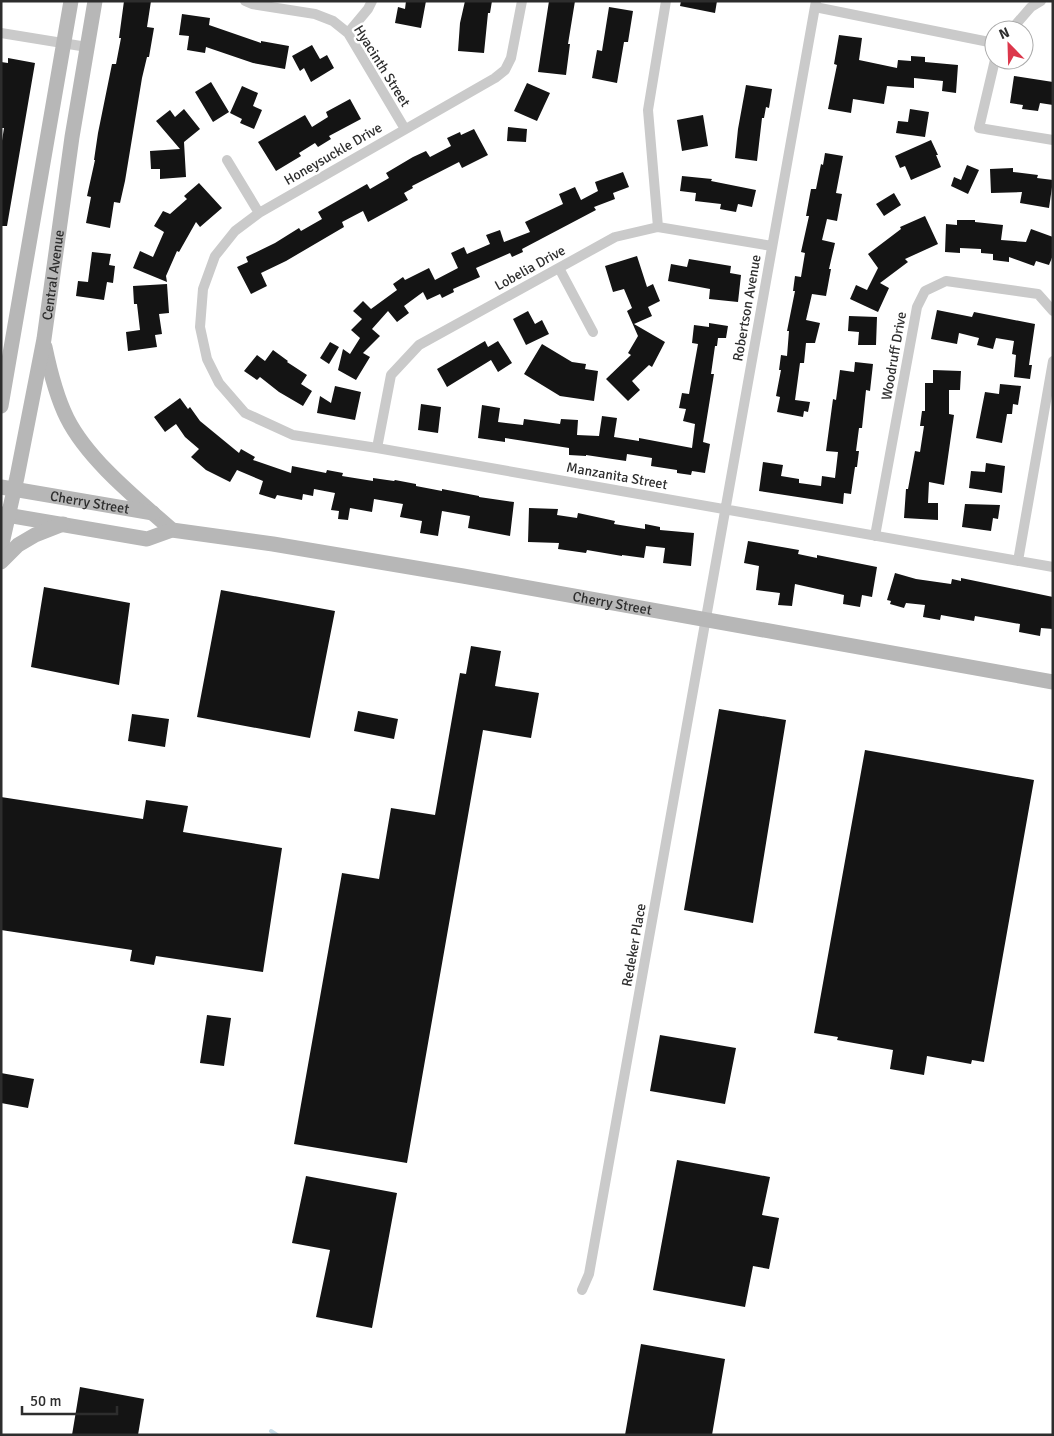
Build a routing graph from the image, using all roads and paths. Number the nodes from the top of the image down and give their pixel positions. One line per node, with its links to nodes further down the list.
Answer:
1 (71, 1): 13 (street, Central Avenue)
2 (95, 1): 14 (street, Central Avenue)
3 (245, 1): 11 (street, Hyacinth Street)
4 (372, 1): 11 (street)
5 (522, 1): 16 (street, Honeysuckle Drive)
6 (666, 1): 20 (street)
7 (1041, 1): 9 (street)
8 (816, 4): 12 (street); 21 (street, Robertson Avenue)
9 (1020, 20)
10 (1, 33): 13 (street)
11 (348, 33): 16 (street, Hyacinth Street)
12 (984, 41)
13 (64, 42): 14 (street); 28 (street, Central Avenue)
14 (87, 47): 25 (street, Central Avenue)
15 (993, 70): 17 (street)
16 (405, 129): 19 (street, Honeysuckle Drive)
17 (1053, 140)
18 (227, 160): 19 (street)
19 (259, 213): 26 (street, Honeysuckle Drive)
20 (658, 227): 21 (street, Lobelia Drive); 22 (street, Lobelia Drive)
21 (772, 246): 31 (street, Robertson Avenue)
22 (558, 268): 24 (street); 29 (street, Lobelia Drive)
23 (1053, 311): 36 (street, Woodruff Drive)
24 (593, 332)
25 (44, 339): 30 (street, Central Avenue); 32 (street)
26 (206, 359): 29 (street, Manzanita Street)
27 (1053, 361): 38 (street)
28 (1, 406)
29 (377, 448): 31 (street, Manzanita Street)
30 (8, 488): 32 (street, Cherry Street); 33 (street, Central Avenue)
31 (727, 509): 36 (street, Manzanita Street); 41 (street, Robertson Avenue)
32 (153, 513): 35 (street)
33 (5, 515): 34 (street, Cherry Street); 37 (street, Central Avenue)
34 (63, 524): 35 (street, Cherry Street); 39 (street)
35 (172, 530): 41 (street, Cherry Street)
36 (875, 536): 38 (street, Manzanita Street)
37 (1, 548)
38 (1018, 561): 40 (street, Manzanita Street)
39 (1, 562)
40 (1053, 567)
41 (707, 620): 42 (street, Cherry Street); 43 (street, Redeker Place)
42 (1053, 682)
43 (582, 1290)

